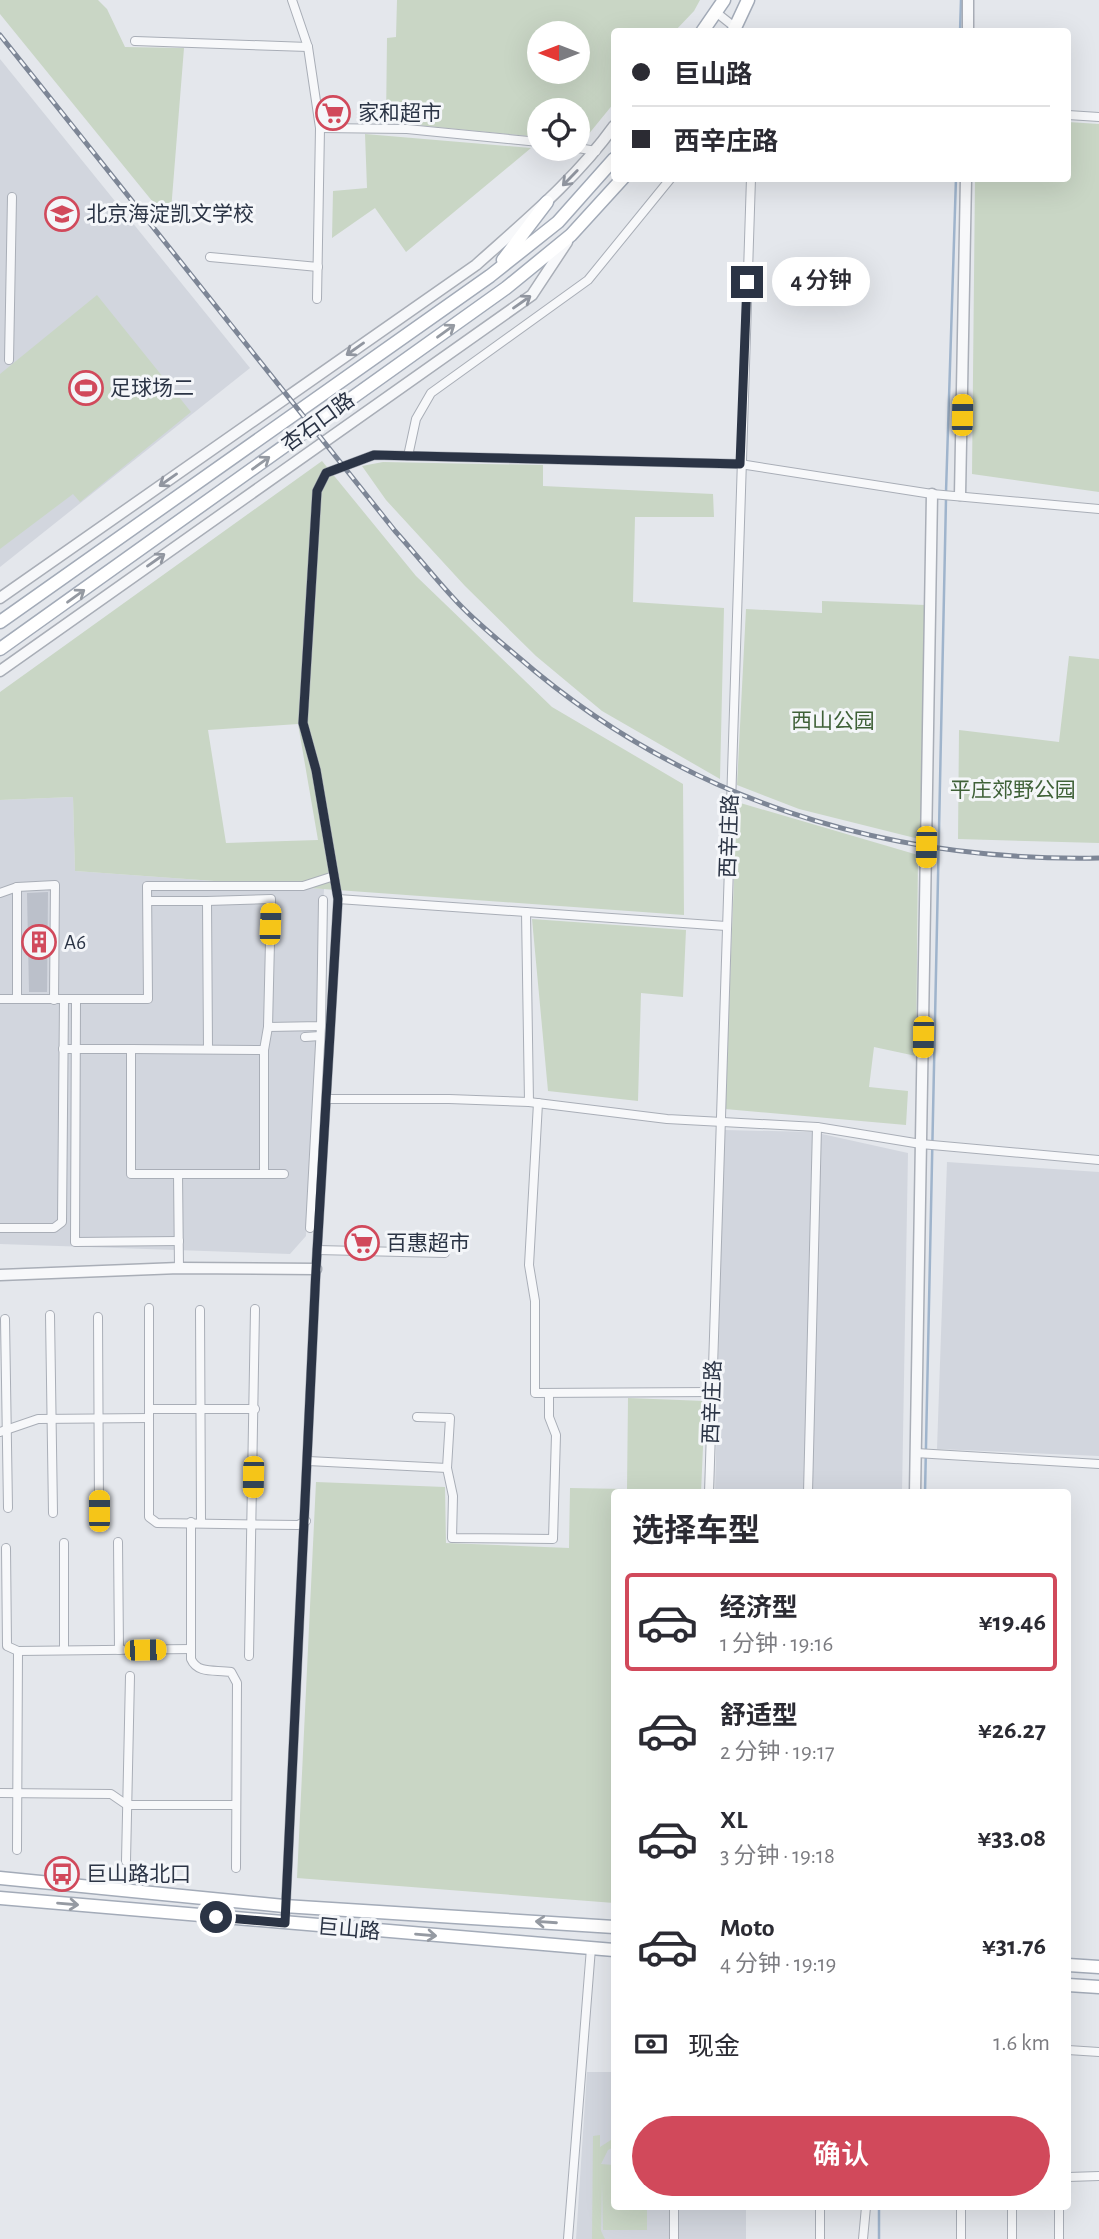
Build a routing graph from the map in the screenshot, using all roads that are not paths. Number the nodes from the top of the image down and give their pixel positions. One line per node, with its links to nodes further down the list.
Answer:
1 (292, 0): 11 (street)
2 (724, 0): 5 (main road)
3 (748, 0): 8 (main road)
4 (968, 0): 9 (street)
5 (717, 13): 6 (main road); 7 (street)
6 (705, 28)
7 (734, 28)
8 (737, 28)
9 (968, 28)
10 (135, 41): 11 (street)
11 (308, 47): 14 (street)
12 (1071, 115): 13 (street)
13 (1099, 117)
14 (320, 128): 16 (street); 30 (street)
15 (611, 130): 18 (street, 杏石口路)
16 (527, 141)
17 (590, 150): 18 (street)
18 (596, 151): 25 (street, 杏石口路, one-way to 25)
19 (611, 162): 31 (main road, 杏石口路)
20 (619, 182): 26 (main road, 杏石口路)
21 (668, 182): 34 (street)
22 (751, 182): 35 (street, 西辛庄路)
23 (966, 182): 37 (street)
24 (12, 197): 28 (street)
25 (547, 202): 31 (main road); 39 (street, 杏石口路, one-way to 39)
26 (571, 236): 42 (main road, 杏石口路, one-way to 26); 46 (street, one-way to 26)
27 (0, 251): 28 (street)
28 (10, 251): 33 (street)
29 (210, 257): 30 (street)
30 (318, 267): 32 (street)
31 (490, 276): 40 (main road, 杏石口路)
32 (317, 299)
33 (9, 360)
34 (408, 456): 35 (street); 47 (street)
35 (740, 464): 36 (street); 55 (street, 西辛庄路)
36 (932, 494): 37 (street); 73 (street)
37 (960, 495): 38 (street)
38 (1099, 509)
39 (0, 598)
40 (20, 607): 41 (main road); 43 (main road, 杏石口路)
41 (0, 616)
42 (46, 617): 44 (main road, 杏石口路); 45 (main road)
43 (0, 621)
44 (0, 649)
45 (0, 658)
46 (0, 671)
47 (334, 876): 50 (street); 52 (street)
48 (17, 887): 49 (street); 57 (street); 58 (street)
49 (0, 893)
50 (338, 899): 54 (street); 69 (street)
51 (323, 900): 60 (street)
52 (148, 901): 53 (street); 59 (street)
53 (207, 901): 61 (street); 64 (street)
54 (526, 912): 55 (street); 70 (street)
55 (726, 926): 71 (street, 西辛庄路)
56 (0, 999): 57 (street)
57 (17, 999): 58 (street)
58 (59, 1000): 59 (street); 65 (street)
59 (76, 1000): 66 (street)
60 (321, 1026): 61 (street); 62 (street)
61 (268, 1027): 68 (street)
62 (320, 1036): 63 (street); 79 (street)
63 (305, 1037)
64 (208, 1048): 67 (street); 68 (street)
65 (63, 1049): 66 (street); 78 (street)
66 (76, 1049): 67 (street); 80 (street)
67 (131, 1049): 75 (street)
68 (264, 1050): 76 (street)
69 (326, 1099): 70 (street); 81 (street)
70 (534, 1102): 71 (street); 93 (street)
71 (719, 1122): 72 (street); 92 (street, 西辛庄路)
72 (817, 1127): 73 (street); 105 (street)
73 (921, 1144): 74 (street); 100 (street)
74 (1099, 1160)
75 (178, 1174): 76 (street); 80 (street)
76 (264, 1174): 77 (street)
77 (284, 1174)
78 (0, 1228)
79 (310, 1228)
80 (178, 1241): 83 (street)
81 (317, 1250): 82 (street); 84 (street)
82 (444, 1253)
83 (179, 1268): 84 (street); 85 (street)
84 (316, 1269): 101 (street)
85 (0, 1275)
86 (149, 1308): 95 (street)
87 (255, 1309): 94 (street)
88 (200, 1310): 111 (street)
89 (50, 1315): 97 (street)
90 (98, 1317): 98 (street)
91 (5, 1319): 99 (street)
92 (712, 1392): 93 (street); 104 (street, 西辛庄路)
93 (549, 1393): 103 (street)
94 (255, 1409): 95 (street); 112 (street)
95 (149, 1414): 98 (street); 111 (street)
96 (417, 1418): 103 (street)
97 (50, 1419): 98 (street); 99 (street); 109 (street)
98 (99, 1419): 108 (street)
99 (4, 1431): 107 (street)
100 (916, 1453): 102 (street); 106 (street)
101 (308, 1461): 103 (street); 110 (street)
102 (1099, 1464)
103 (447, 1468)
104 (709, 1489)
105 (808, 1489)
106 (915, 1489)
107 (8, 1508)
108 (99, 1511)
109 (53, 1513)
110 (306, 1521): 112 (street); 131 (street)
111 (196, 1522): 112 (street); 116 (street)
112 (252, 1522): 120 (street)
113 (118, 1542): 118 (street)
114 (64, 1543): 117 (street)
115 (6, 1548): 119 (street)
116 (191, 1649): 118 (street); 125 (street)
117 (64, 1650): 118 (street); 119 (street)
118 (119, 1650)
119 (18, 1651): 123 (street)
120 (249, 1657)
121 (130, 1676): 124 (street)
122 (0, 1793): 123 (street)
123 (18, 1794): 124 (street); 126 (street)
124 (127, 1805): 125 (street); 127 (street)
125 (236, 1805): 128 (street)
126 (17, 1850)
127 (126, 1861)
128 (236, 1868)
129 (0, 1878): 131 (main road, 巨山路)
130 (0, 1898): 132 (main road, 巨山路, one-way to 132)
131 (284, 1906): 132 (street); 133 (main road, 巨山路, one-way to 131)
132 (285, 1923): 134 (main road, 巨山路, one-way to 134)
133 (611, 1927)
134 (591, 1948): 135 (main road, 巨山路); 150 (street)
135 (611, 1950)
136 (1071, 1965): 137 (main road)
137 (1099, 1968)
138 (1071, 1985): 139 (main road)
139 (1099, 1987)
140 (1071, 2050): 141 (street)
141 (1099, 2052)
142 (1099, 2176): 143 (street)
143 (1071, 2177)
144 (674, 2210): 151 (street)
145 (820, 2210): 152 (street)
146 (866, 2210): 153 (street)
147 (961, 2210): 154 (street)
148 (1012, 2210): 155 (street)
149 (1059, 2210): 156 (street)
150 (568, 2239)
151 (674, 2239)
152 (820, 2239)
153 (863, 2239)
154 (961, 2239)
155 (1012, 2239)
156 (1059, 2239)

